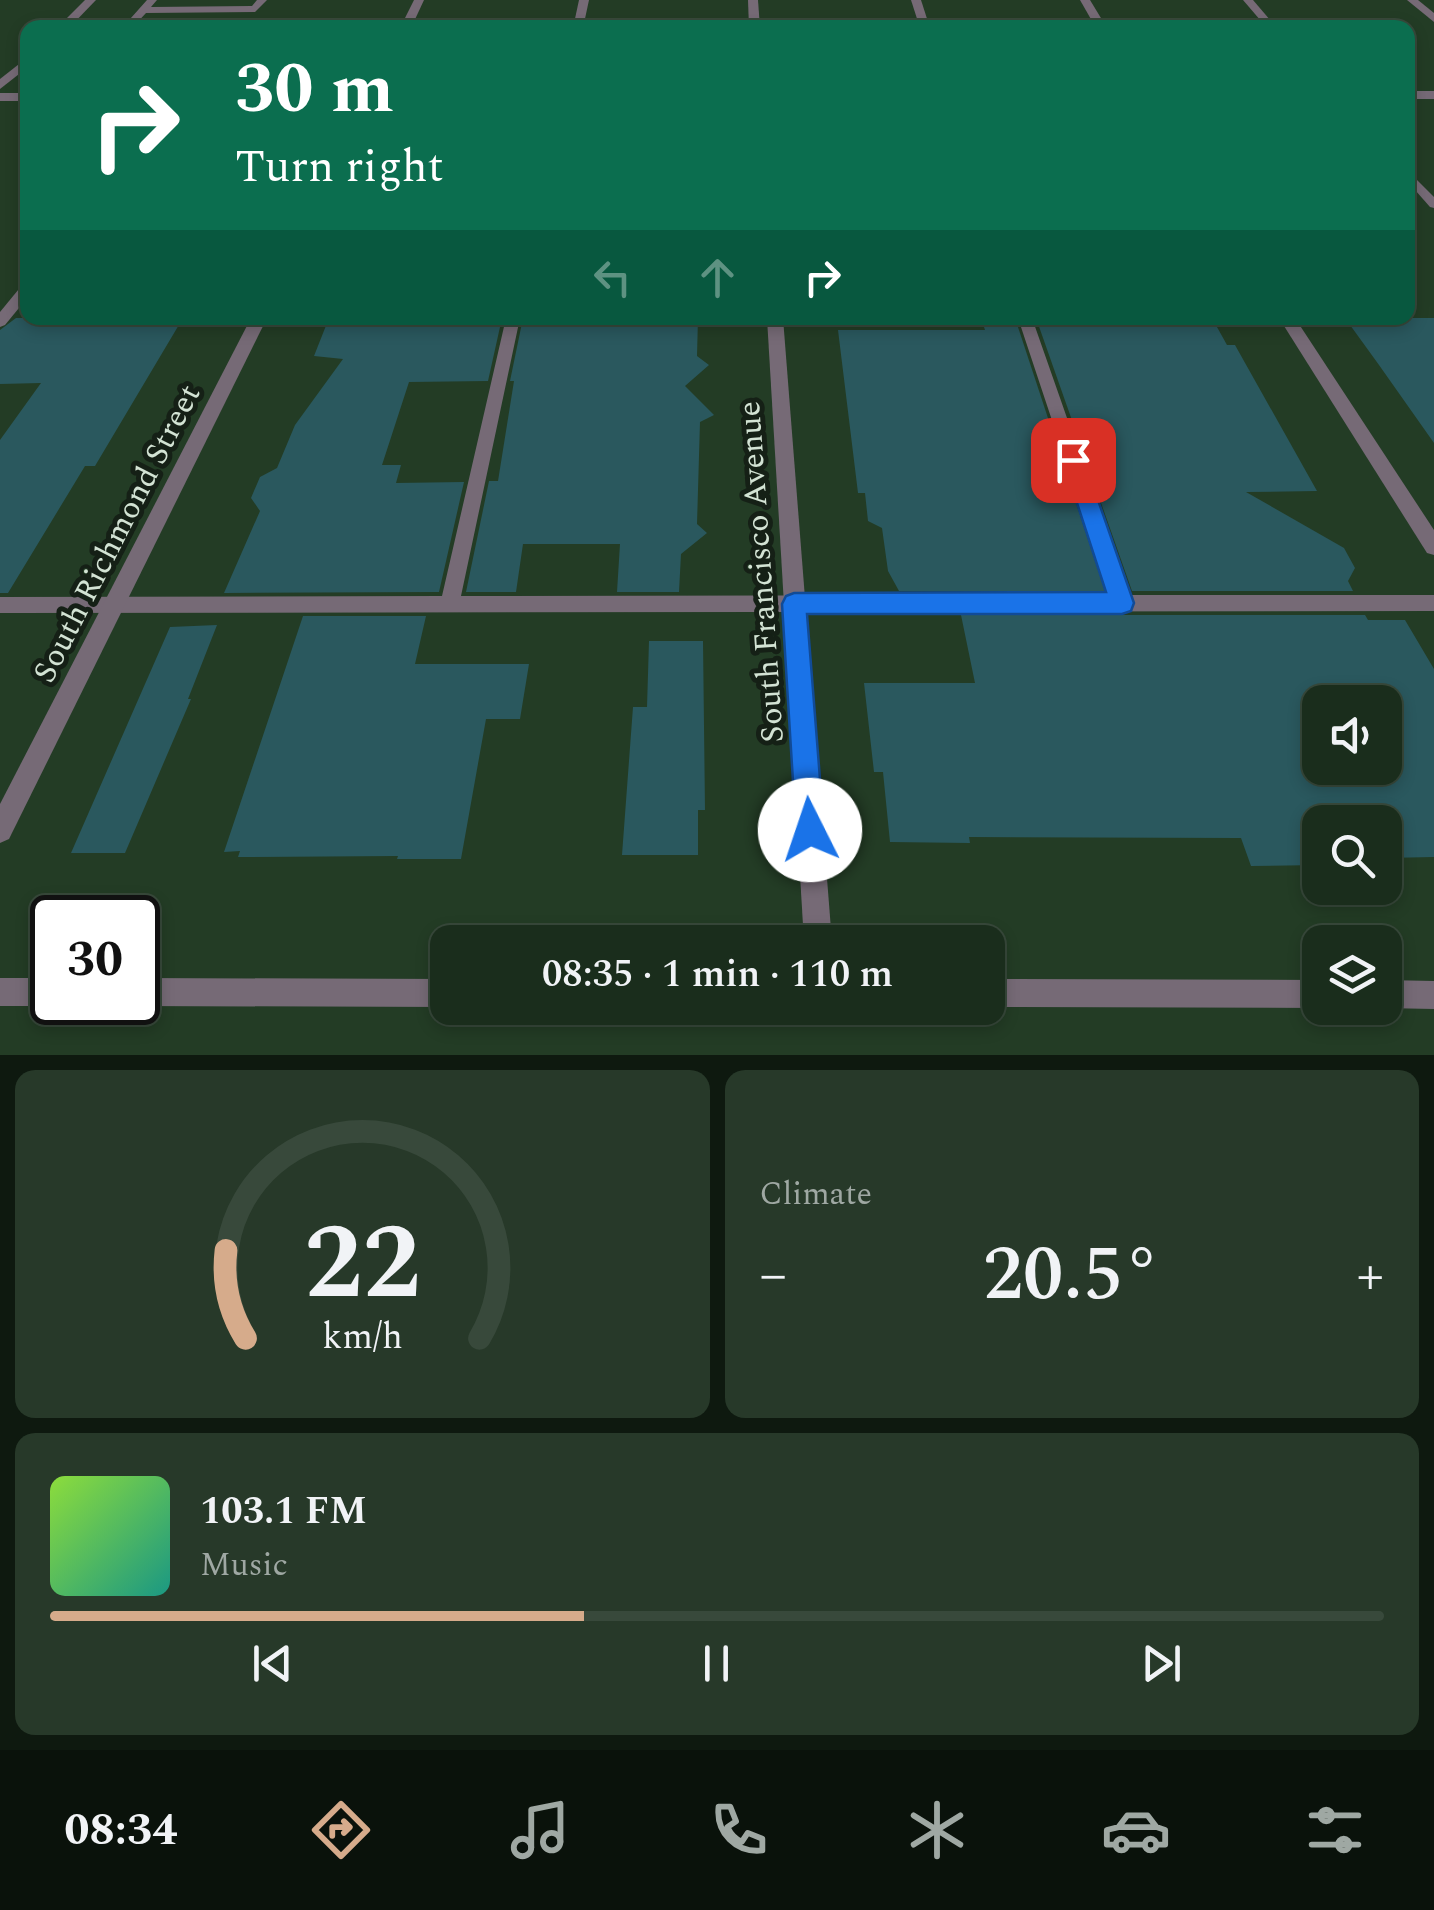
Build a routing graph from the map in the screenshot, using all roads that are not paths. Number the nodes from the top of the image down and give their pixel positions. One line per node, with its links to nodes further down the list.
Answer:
1 (91, 0): 8 (street)
2 (152, 0): 6 (lane)
3 (262, 0): 6 (lane)
4 (1248, 0): 10 (lane)
5 (1412, 0): 7 (street)
6 (143, 10): 9 (lane)
7 (1434, 18)
8 (70, 20)
9 (134, 20)
10 (1266, 20)
11 (20, 67): 12 (street)
12 (0, 86)
13 (1415, 183): 14 (lane)
14 (1434, 204)
15 (20, 297): 16 (lane)
16 (0, 322)
17 (255, 325): 27 (street, South Richmond Street)
18 (511, 325): 25 (lane)
19 (775, 325): 26 (street, South Francisco Avenue)
20 (1026, 325): 24 (lane)
21 (1291, 325): 22 (street)
22 (1434, 548)
23 (1434, 602): 24 (lane)
24 (1122, 603): 26 (lane)
25 (450, 604): 26 (lane); 27 (lane)
26 (794, 604): 30 (street, South Francisco Avenue)
27 (114, 605): 28 (lane); 29 (street, South Richmond Street)
28 (0, 606)
29 (0, 830)
30 (817, 925)
31 (0, 992): 32 (street)
32 (30, 992)
33 (160, 992): 34 (street)
34 (430, 992)
35 (1005, 993): 36 (street)
36 (1302, 994)
37 (1402, 994): 38 (street)
38 (1434, 994)

